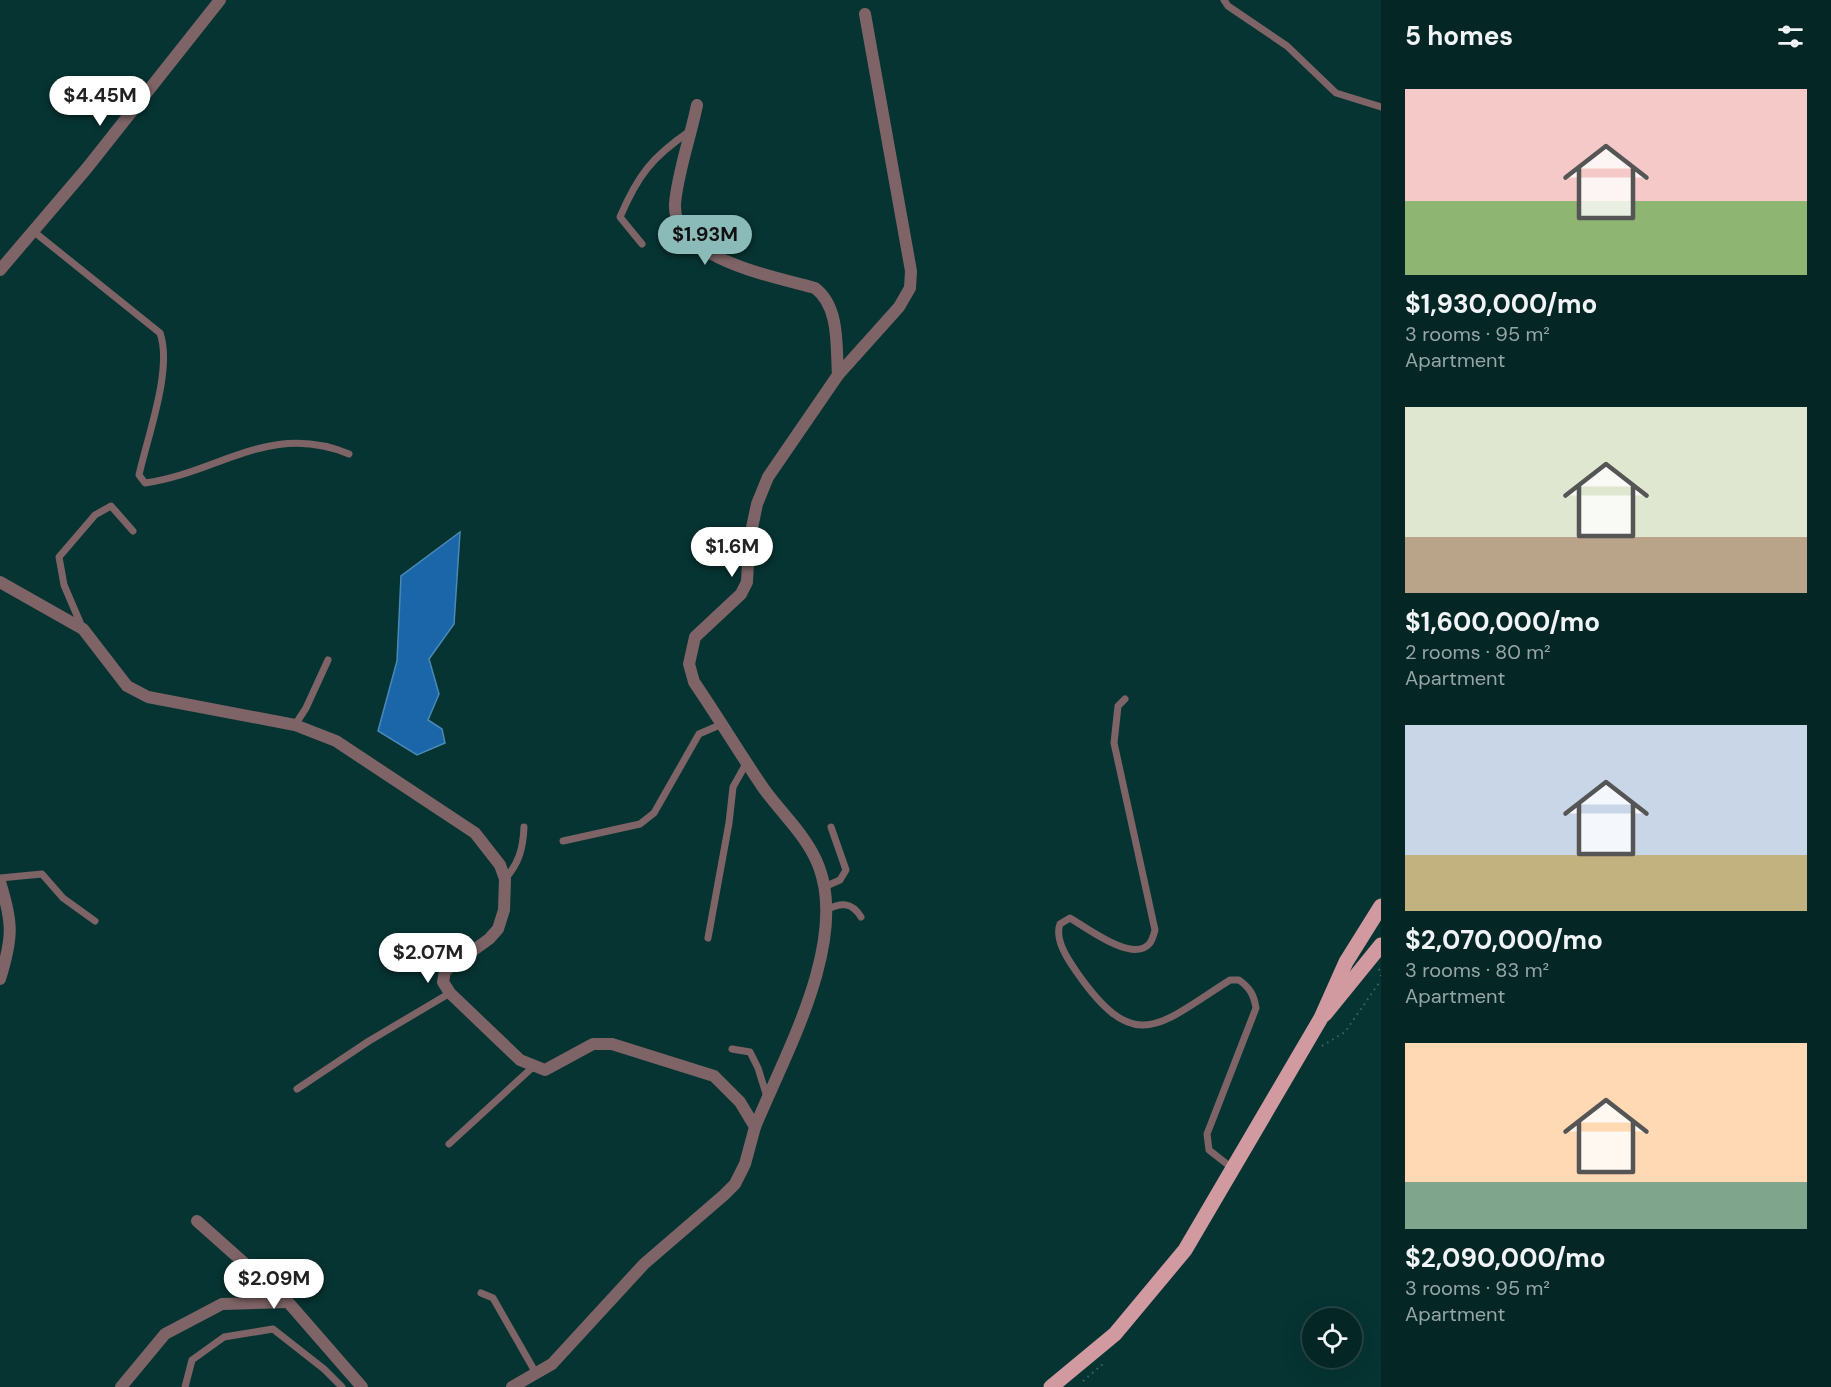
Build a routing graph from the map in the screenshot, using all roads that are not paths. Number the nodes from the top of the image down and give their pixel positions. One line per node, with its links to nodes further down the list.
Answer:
1 (220, 0): 7 (street)
2 (1224, 0): 5 (lane)
3 (865, 14): 10 (street)
4 (697, 105): 6 (street)
5 (1381, 107)
6 (692, 130): 8 (lane); 10 (street)
7 (33, 231): 9 (street); 11 (lane)
8 (642, 244)
9 (0, 270)
10 (838, 375): 17 (street)
11 (349, 454)
12 (133, 531): 14 (lane)
13 (0, 584): 14 (street)
14 (83, 629): 18 (street)
15 (328, 660): 18 (lane)
16 (1125, 699): 41 (lane)
17 (722, 724): 19 (street); 22 (lane)
18 (295, 725): 23 (street)
19 (747, 762): 25 (street); 30 (lane)
20 (524, 827): 23 (lane)
21 (831, 827): 25 (lane)
22 (563, 841)
23 (505, 879): 33 (street)
24 (0, 880): 29 (lane); 32 (street)
25 (824, 887): 27 (street)
26 (1381, 906): 34 (main road)
27 (826, 910): 28 (lane); 38 (street)
28 (861, 918)
29 (95, 921)
30 (708, 938)
31 (1381, 945): 34 (main road)
32 (0, 979)
33 (450, 993): 36 (street); 37 (lane)
34 (1321, 1018): 41 (main road)
35 (732, 1049): 38 (lane)
36 (534, 1066): 39 (street); 40 (lane)
37 (297, 1089)
38 (767, 1097): 39 (street)
39 (754, 1127): 45 (street)
40 (449, 1144)
41 (1232, 1168): 51 (main road)
42 (197, 1221): 44 (street)
43 (481, 1293): 45 (lane)
44 (288, 1302): 46 (street); 49 (street)
45 (537, 1375): 50 (street)
46 (121, 1387)
47 (185, 1387): 48 (lane)
48 (342, 1387)
49 (363, 1387)
50 (512, 1387)
51 (1051, 1387)

